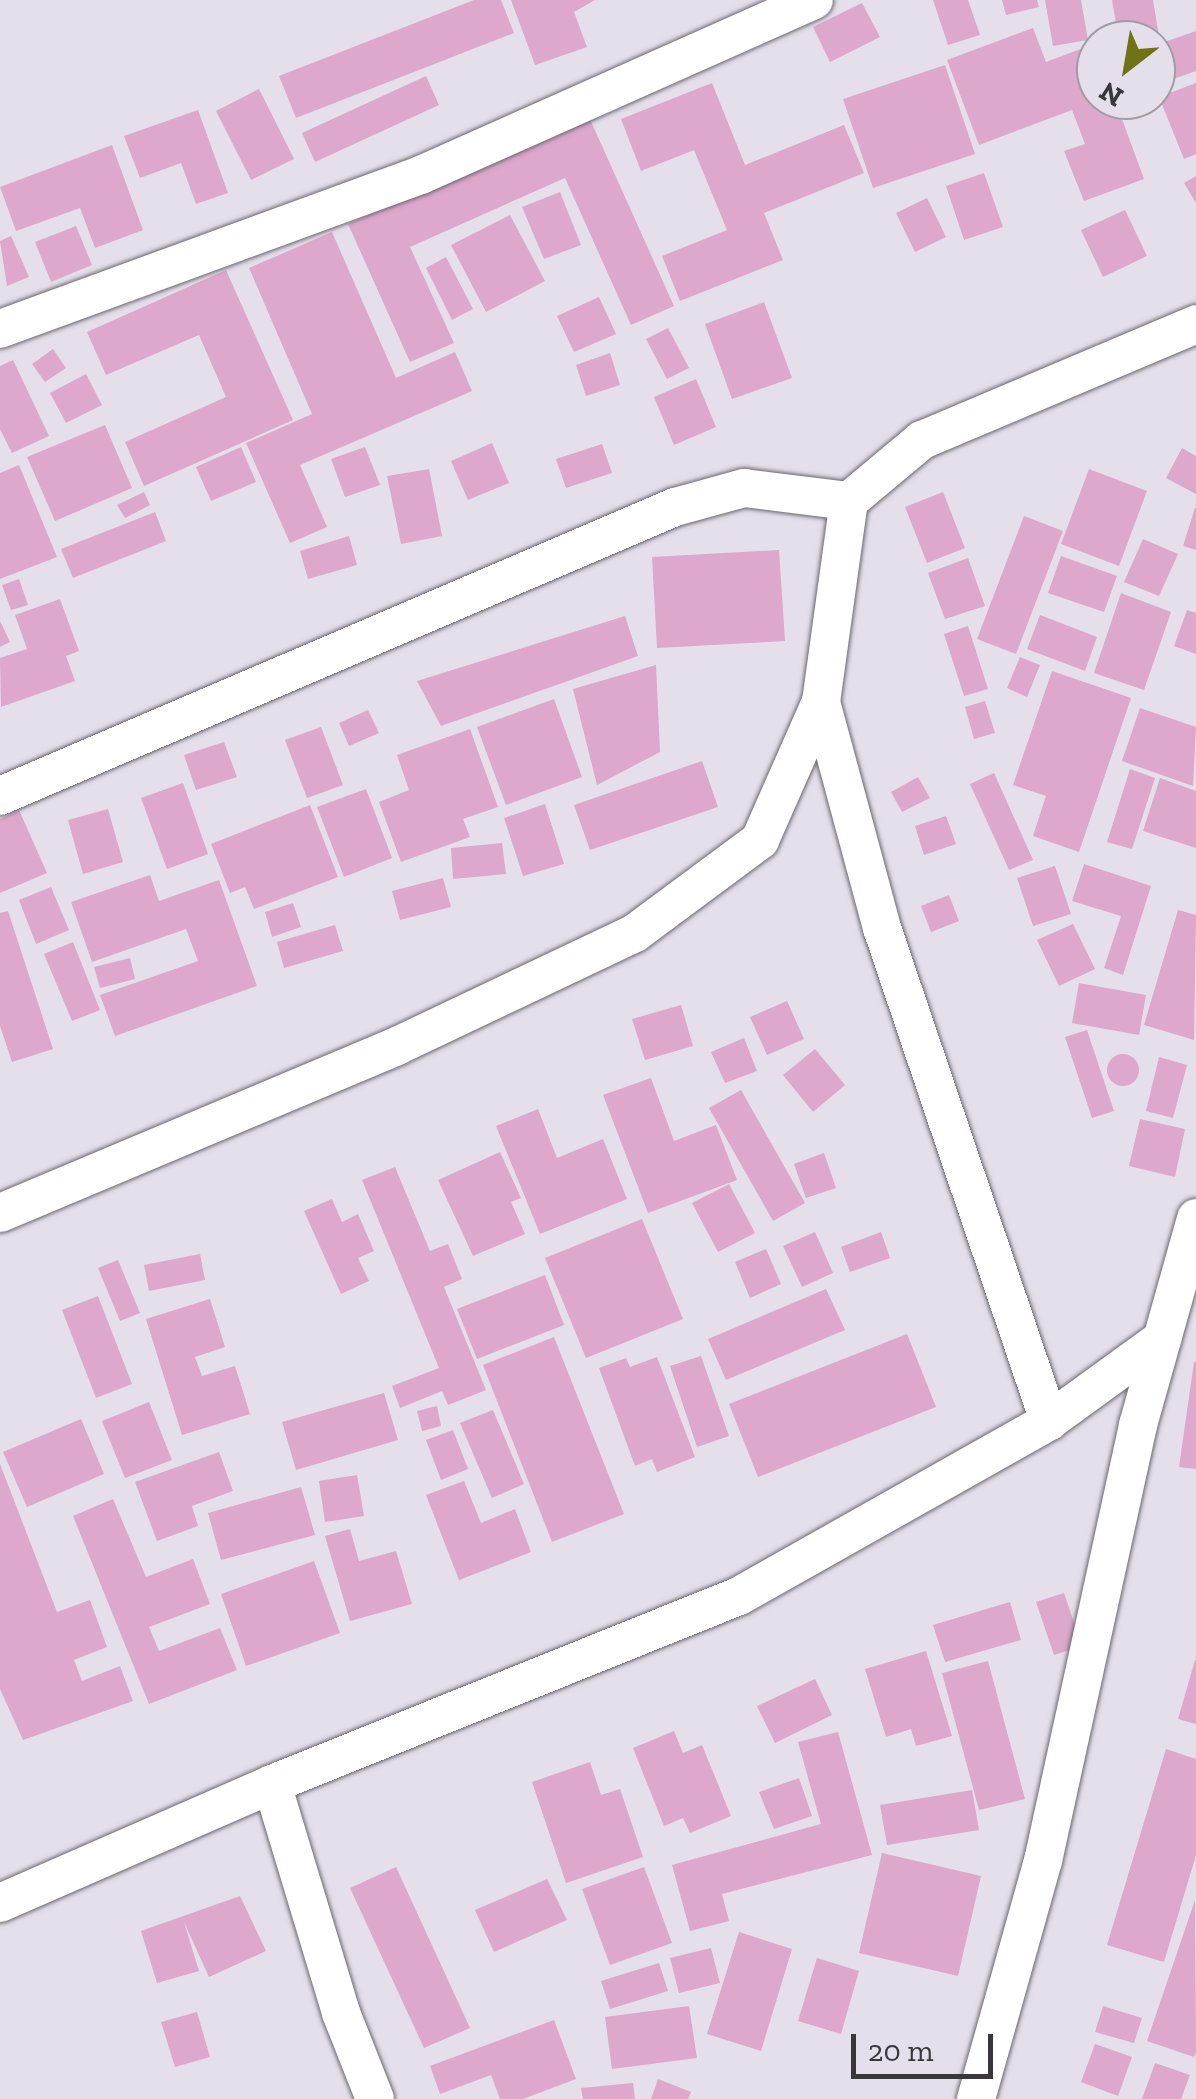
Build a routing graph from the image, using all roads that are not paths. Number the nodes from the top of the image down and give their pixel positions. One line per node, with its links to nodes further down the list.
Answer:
1 (814, 0): 3 (street)
2 (1196, 324): 4 (street)
3 (0, 329)
4 (849, 501): 5 (street); 6 (street)
5 (821, 702): 7 (street); 10 (street)
6 (0, 796)
7 (0, 1213)
8 (1196, 1218): 9 (street)
9 (1162, 1339): 10 (street); 14 (street)
10 (1049, 1421): 11 (street)
11 (272, 1784): 12 (street); 13 (street)
12 (0, 1903)
13 (374, 2099)
14 (976, 2099)

